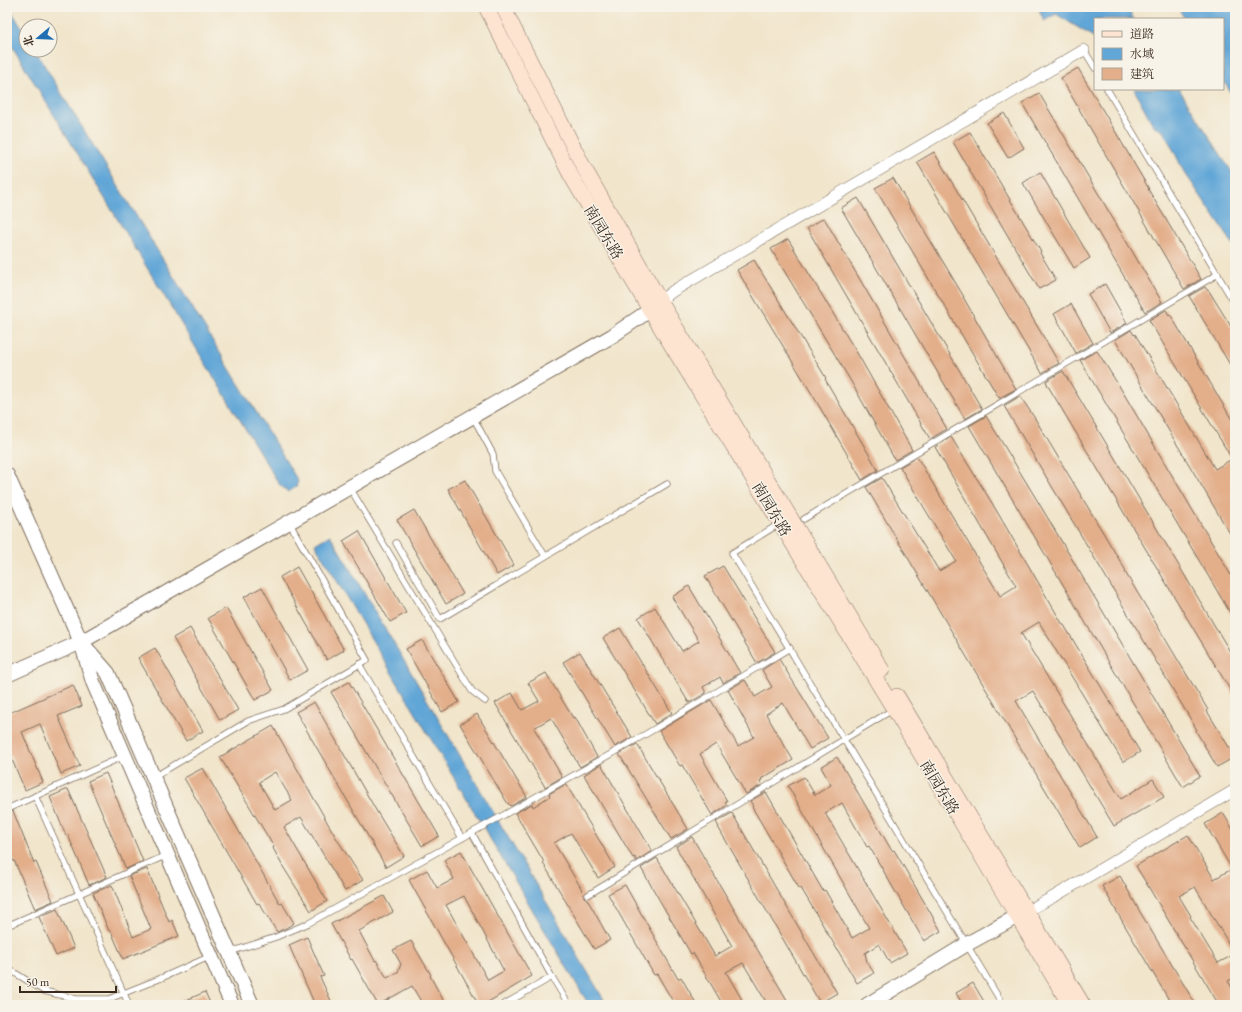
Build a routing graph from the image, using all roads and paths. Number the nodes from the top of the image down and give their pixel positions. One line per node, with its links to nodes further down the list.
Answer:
1 (486, 7): 8 (main road, 南园东路)
2 (503, 7): 8 (main road, 南园东路)
3 (1084, 50): 4 (lane); 8 (street)
4 (1094, 66)
5 (1109, 90): 6 (lane)
6 (1218, 274): 7 (lane); 13 (lane)
7 (1235, 304)
8 (655, 306): 9 (street); 15 (main road, 南园东路); 35 (main road, 南园东路)
9 (472, 417): 12 (street); 17 (lane)
10 (7, 475): 18 (street)
11 (667, 484): 17 (lane)
12 (350, 487): 14 (street); 22 (lane)
13 (804, 519)
14 (289, 522): 18 (street); 20 (lane)
15 (781, 522): 19 (lane); 23 (main road, 南园东路)
16 (396, 543): 17 (lane)
17 (545, 556)
18 (81, 642): 21 (street); 25 (street); 26 (street)
19 (790, 648): 24 (lane); 30 (lane)
20 (359, 664): 26 (lane); 31 (lane)
21 (7, 675)
22 (485, 701)
23 (894, 709): 24 (lane); 35 (main road, 南园东路)
24 (844, 740): 34 (lane); 37 (lane)
25 (124, 756): 28 (lane); 32 (street)
26 (154, 777): 38 (street)
27 (1235, 790): 35 (street)
28 (35, 796): 29 (lane); 33 (lane)
29 (7, 809)
30 (472, 833): 31 (lane); 41 (lane)
31 (462, 838): 38 (lane)
32 (167, 855): 33 (lane); 39 (street)
33 (79, 894): 36 (lane); 42 (lane)
34 (588, 895)
35 (1022, 913): 37 (street); 50 (main road, 南园东路); 51 (main road, 南园东路)
36 (7, 926)
37 (967, 944): 48 (street); 49 (lane)
38 (229, 952): 39 (street); 45 (street)
39 (211, 956): 42 (lane); 44 (street)
40 (7, 968): 42 (lane)
41 (552, 977): 46 (lane); 47 (lane)
42 (123, 993): 43 (lane)
43 (128, 1005)
44 (232, 1005)
45 (252, 1005)
46 (504, 1005)
47 (569, 1005)
48 (867, 1005)
49 (1003, 1005)
50 (1070, 1005)
51 (1083, 1005)

